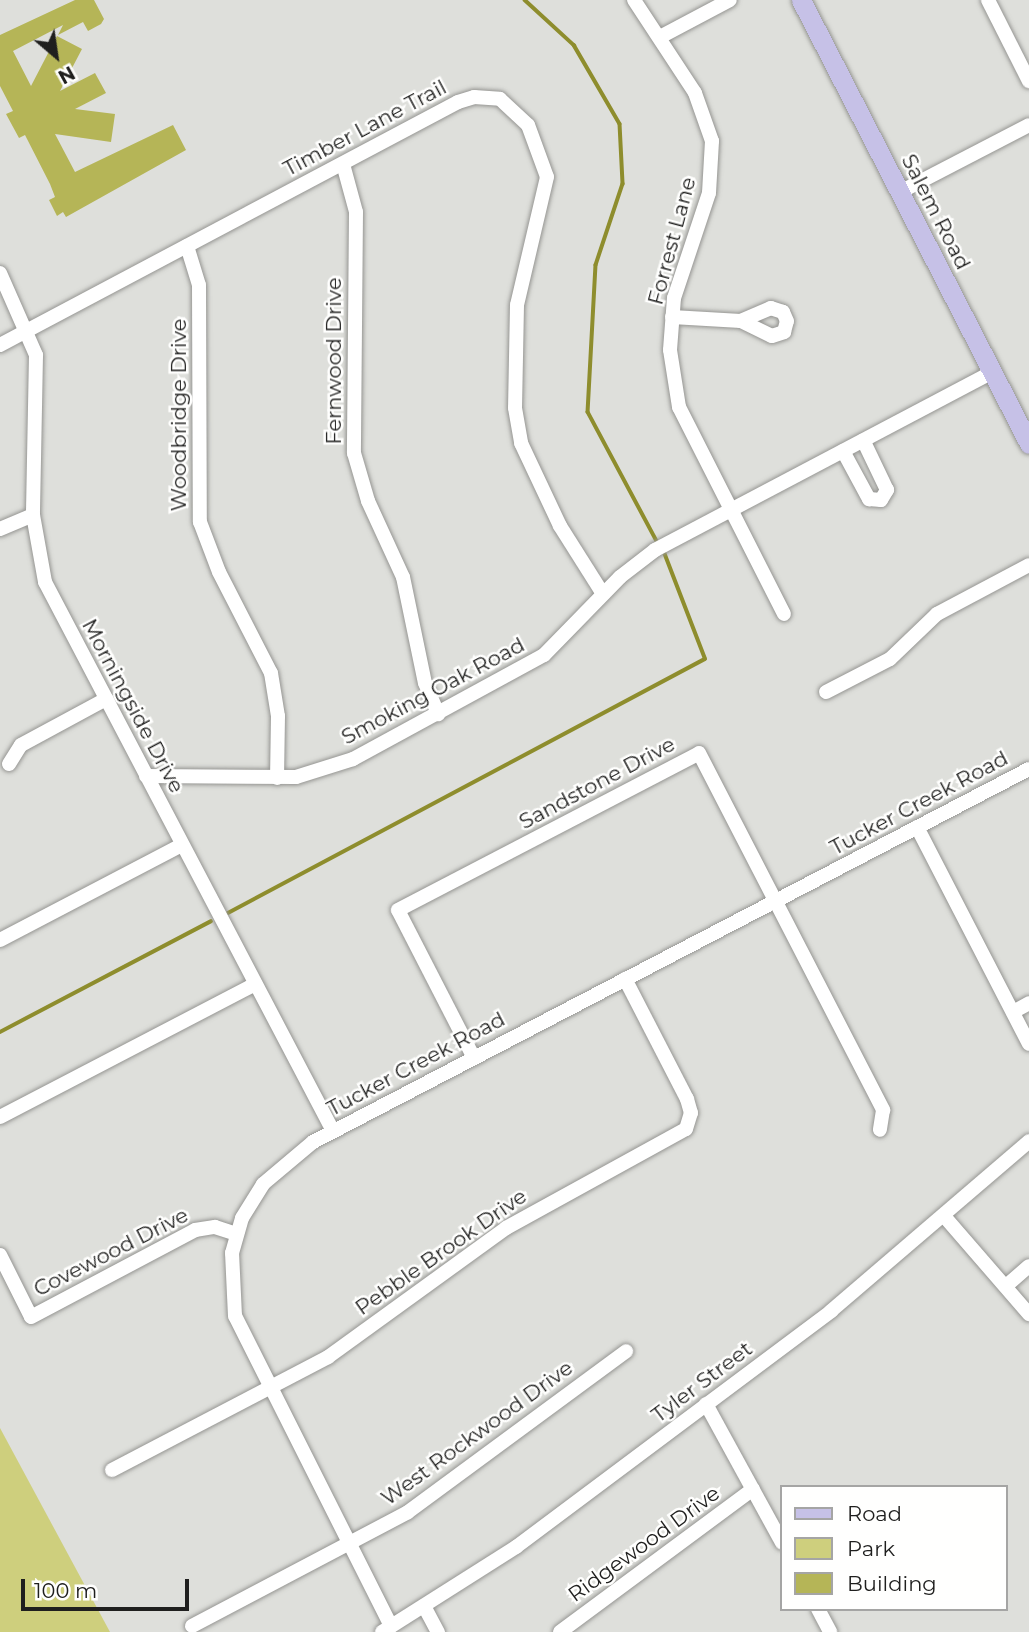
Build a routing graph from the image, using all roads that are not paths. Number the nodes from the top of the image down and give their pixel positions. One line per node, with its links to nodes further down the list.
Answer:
1 (634, 0): 5 (street, Forrest Lane)
2 (730, 0): 5 (street)
3 (802, 0): 9 (main road, Salem Road)
4 (988, 0): 6 (street)
5 (660, 37): 12 (street, Forrest Lane)
6 (1029, 80)
7 (1029, 125): 9 (street)
8 (343, 164): 10 (street, Timber Lane Trail); 24 (street, Timber Lane Trail); 28 (street, Fernwood Drive)
9 (900, 192): 16 (main road, Salem Road)
10 (187, 246): 14 (street, Timber Lane Trail); 32 (street, Woodbridge Drive)
11 (0, 272): 14 (street, Morningside Drive)
12 (672, 317): 13 (street); 20 (street, Forrest Lane)
13 (741, 321)
14 (29, 329): 15 (street, Timber Lane Trail); 21 (street, Morningside Drive)
15 (0, 345)
16 (992, 372): 17 (street, Smoking Oak Road); 18 (main road, Salem Road)
17 (863, 440): 19 (street, Smoking Oak Road); 19 (street)
18 (1029, 444)
19 (843, 451): 20 (street, Smoking Oak Road)
20 (730, 511): 24 (street, Smoking Oak Road); 25 (street, Forrest Lane)
21 (33, 514): 22 (street); 27 (street, Morningside Drive)
22 (0, 529)
23 (1029, 565): 26 (street)
24 (603, 594): 28 (street, Smoking Oak Road)
25 (784, 614)
26 (826, 692)
27 (106, 699): 29 (street); 31 (street, Morningside Drive)
28 (438, 714): 32 (street, Smoking Oak Road)
29 (9, 764)
30 (1029, 769): 33 (street, Tucker Creek Road)
31 (146, 776): 32 (street, Smoking Oak Road); 34 (street, Morningside Drive)
32 (276, 778)
33 (917, 827): 35 (street, Tucker Creek Road); 40 (street)
34 (182, 845): 36 (street); 38 (street, Morningside Drive)
35 (776, 901): 37 (street, Tucker Creek Road); 42 (street, Sandstone Drive); 44 (street, Sandstone Drive)
36 (0, 940)
37 (625, 979): 42 (street, Tucker Creek Road); 54 (street, Pebble Brook Drive)
38 (255, 984): 43 (street); 45 (street, Morningside Drive)
39 (1029, 1003): 40 (street)
40 (1013, 1012): 41 (street)
41 (1029, 1044)
42 (474, 1058): 45 (street, Tucker Creek Road)
43 (0, 1117)
44 (880, 1130)
45 (333, 1131): 48 (street, Tucker Creek Road)
46 (1029, 1141): 47 (street, Tyler Street)
47 (944, 1216): 51 (street); 55 (street, Tyler Street)
48 (236, 1234): 49 (street, Covewood Drive); 54 (street, Tucker Creek Road)
49 (0, 1255)
50 (1029, 1266): 51 (street)
51 (1006, 1286): 52 (street)
52 (1029, 1314)
53 (626, 1351): 59 (street, West Rockwood Drive)
54 (268, 1389): 56 (street, Pebble Brook Drive); 59 (street, Tucker Creek Road)
55 (706, 1404): 57 (street); 60 (street, Tyler Street)
56 (112, 1470)
57 (753, 1489): 58 (street); 66 (street, Ridgewood Drive)
58 (780, 1539)
59 (349, 1545): 62 (street, West Rockwood Drive); 63 (street, Tucker Creek Road)
60 (424, 1606): 63 (street, Tyler Street); 65 (street)
61 (819, 1611): 64 (street)
62 (192, 1626)
63 (386, 1629)
64 (827, 1631)
65 (438, 1632)
66 (560, 1632)

